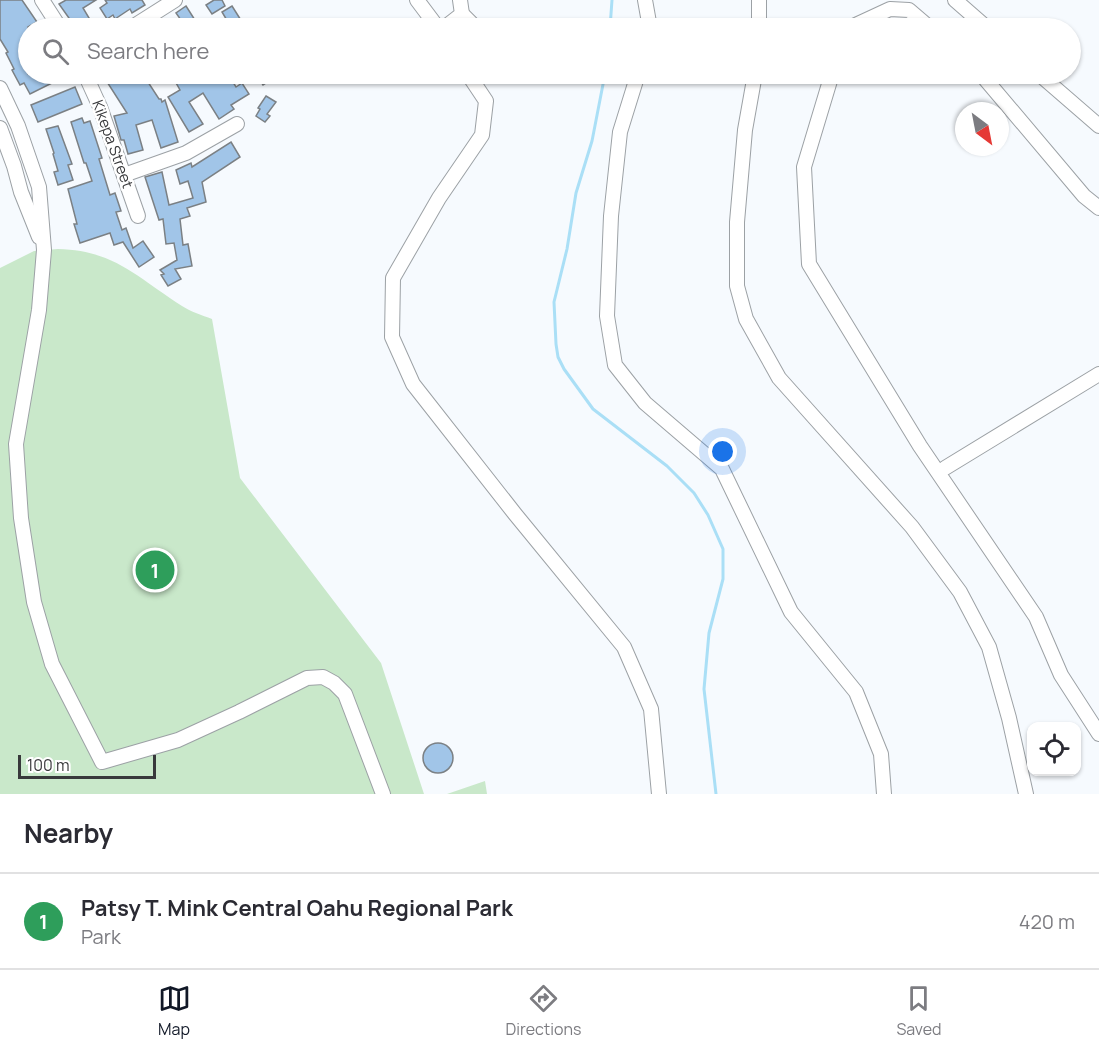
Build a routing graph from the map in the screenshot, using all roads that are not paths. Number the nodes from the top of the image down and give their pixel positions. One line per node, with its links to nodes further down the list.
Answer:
1 (42, 0): 7 (street)
2 (175, 0): 8 (street)
3 (417, 0): 9 (street)
4 (645, 0): 10 (street)
5 (759, 0): 11 (street)
6 (955, 0): 14 (street)
7 (54, 18)
8 (146, 18)
9 (430, 18)
10 (648, 18)
11 (759, 18)
12 (871, 18): 13 (street)
13 (918, 18)
14 (976, 18)
15 (90, 84): 26 (street, Kikepa Street)
16 (475, 84): 34 (street)
17 (635, 84): 35 (street)
18 (753, 84): 36 (street)
19 (829, 84): 32 (street)
20 (989, 84): 27 (street)
21 (1051, 84): 24 (street)
22 (0, 88): 29 (street)
23 (237, 124): 26 (street)
24 (1099, 126)
25 (0, 128): 29 (street)
26 (124, 175): 28 (street, Kikepa Street)
27 (1099, 208)
28 (138, 216)
29 (44, 250): 33 (street)
30 (1099, 374): 31 (street)
31 (945, 468)
32 (1099, 734)
33 (383, 794)
34 (659, 794)
35 (884, 794)
36 (1026, 794)

